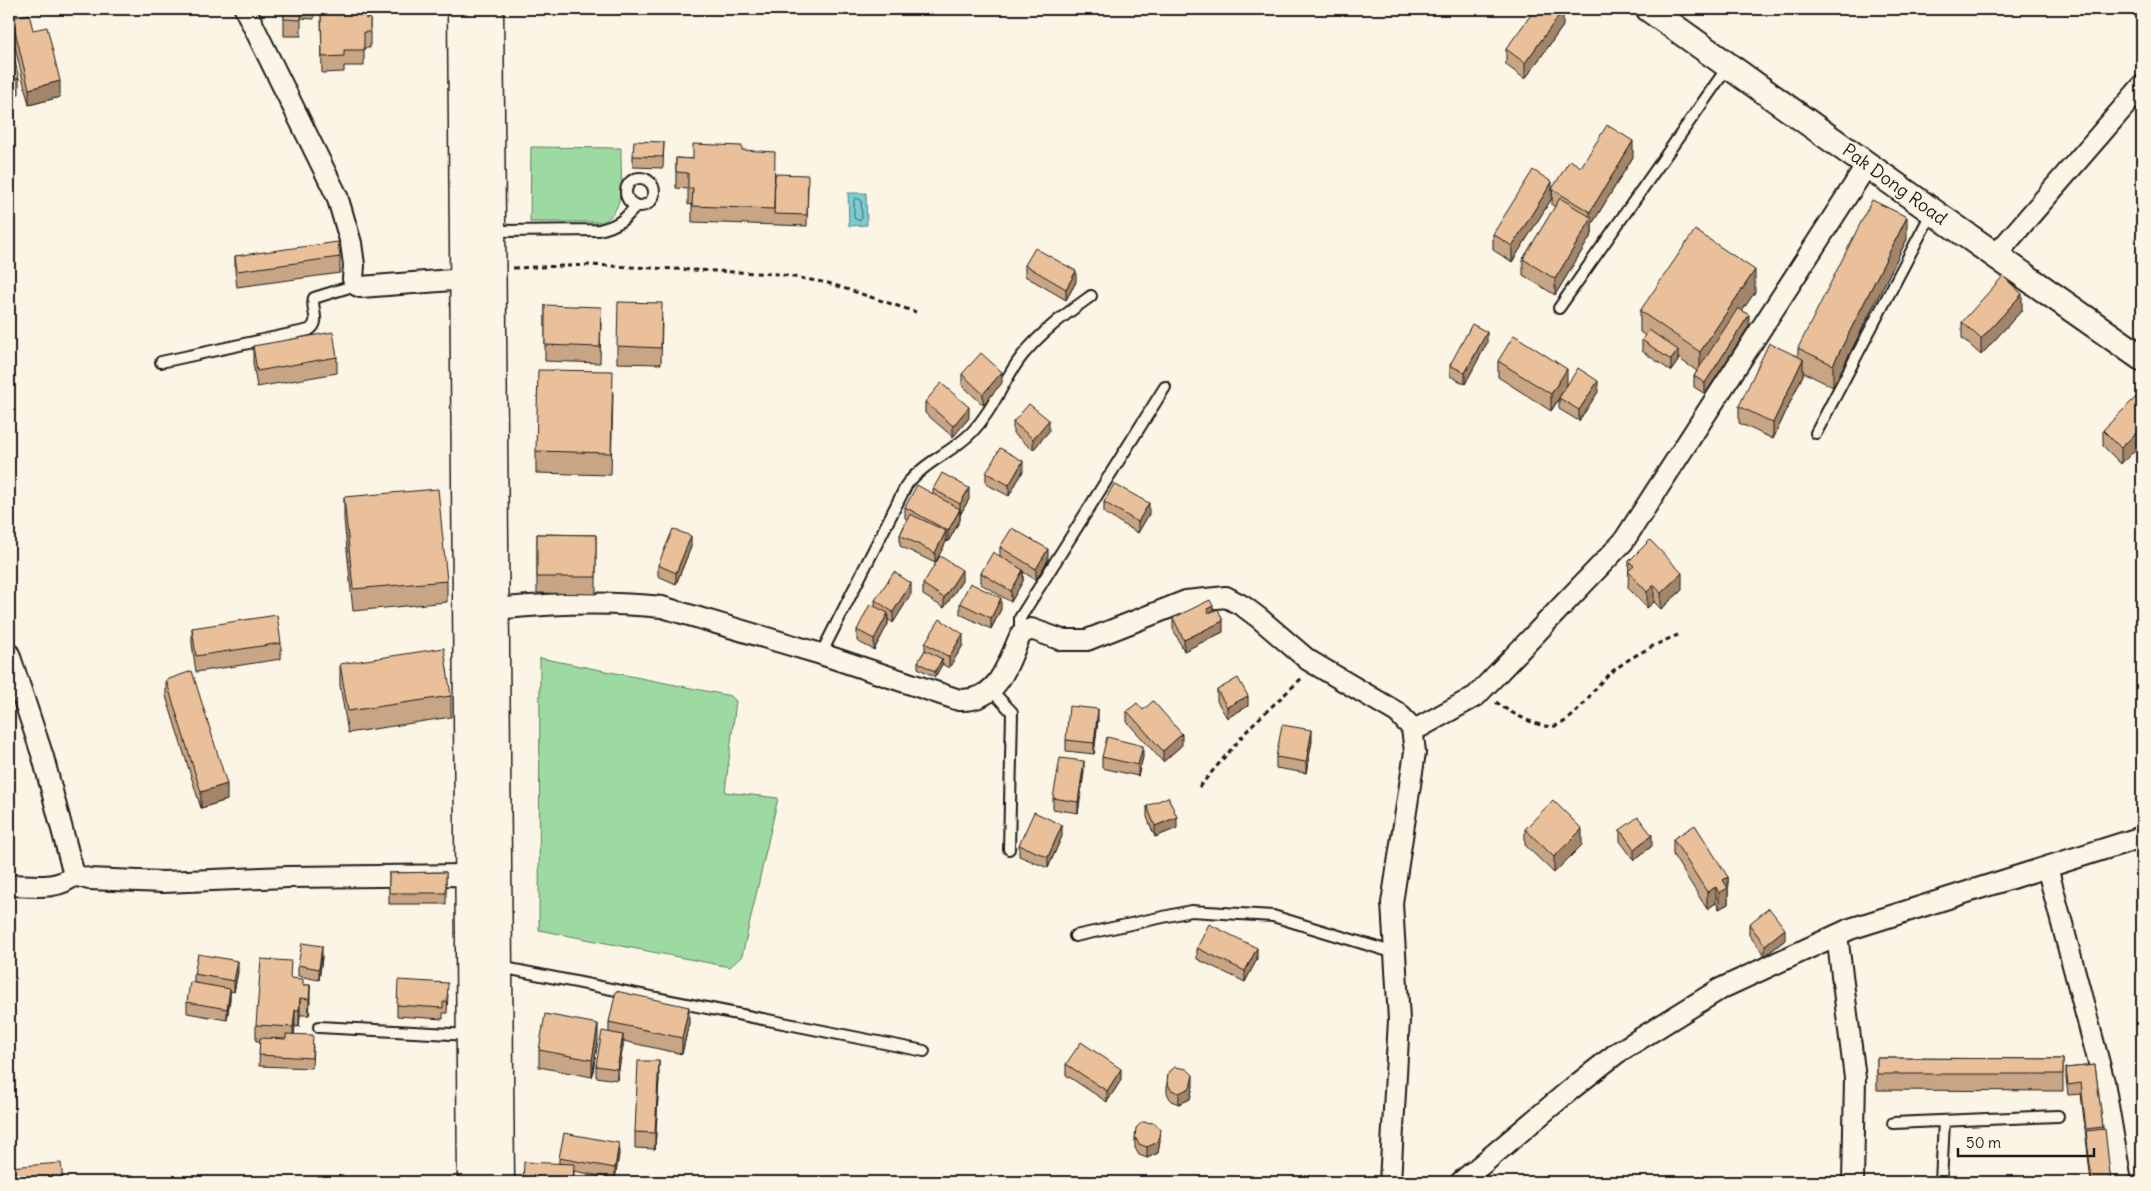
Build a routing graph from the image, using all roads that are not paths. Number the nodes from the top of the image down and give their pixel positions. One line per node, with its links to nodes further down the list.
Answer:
1 (245, 9): 13 (street)
2 (462, 9): 12 (main road)
3 (489, 9): 10 (main road)
4 (1649, 9): 5 (street, Pak Dong Road)
5 (1729, 64): 7 (street, Pak Dong Road); 15 (lane)
6 (2142, 86): 11 (street)
7 (1867, 164): 9 (street, Pak Dong Road); 27 (street)
8 (636, 205): 10 (lane)
9 (1932, 211): 11 (street, Pak Dong Road); 21 (lane)
10 (491, 231): 16 (main road)
11 (1996, 255): 18 (street, Pak Dong Road)
12 (465, 279): 13 (street); 17 (main road)
13 (356, 285): 19 (lane)
14 (1091, 296): 25 (lane)
15 (1559, 308)
16 (493, 354): 17 (main road); 22 (main road)
17 (465, 356): 32 (main road)
18 (2142, 358)
19 (161, 362)
20 (1165, 386): 23 (lane)
21 (1816, 434)
22 (496, 609): 25 (street); 37 (main road)
23 (1024, 631): 26 (street); 27 (street)
24 (9, 654): 31 (street)
25 (821, 654): 26 (street)
26 (991, 690): 29 (lane)
27 (1412, 728): 36 (street)
28 (2142, 837): 30 (street)
29 (1009, 849)
30 (2047, 867): 34 (street); 50 (street)
31 (74, 875): 32 (street); 33 (street)
32 (468, 876): 39 (main road)
33 (9, 885)
34 (1837, 935): 47 (street); 48 (street)
35 (1075, 936): 36 (lane)
36 (1395, 953): 46 (street)
37 (499, 967): 40 (lane); 45 (main road)
38 (319, 1027): 39 (lane)
39 (471, 1035): 44 (main road)
40 (924, 1051)
41 (2058, 1116): 42 (lane)
42 (1944, 1121): 43 (lane); 49 (lane)
43 (1893, 1123)
44 (472, 1182)
45 (500, 1182)
46 (1390, 1182)
47 (1462, 1182)
48 (1853, 1182)
49 (1941, 1182)
50 (2121, 1182)

